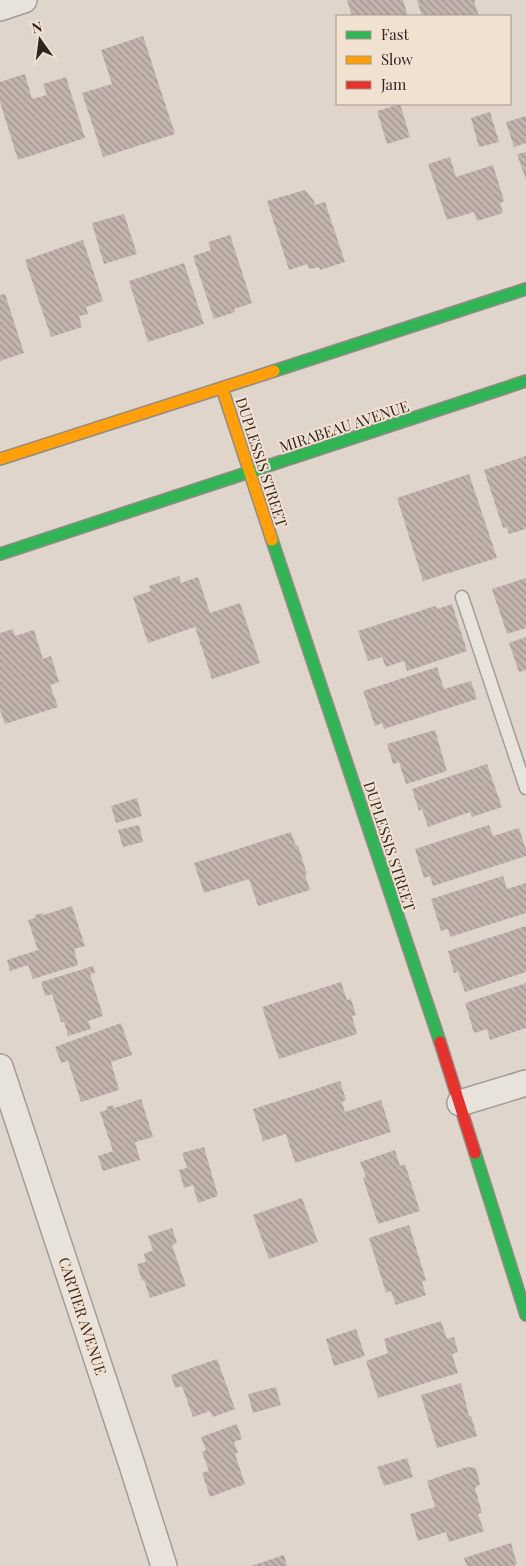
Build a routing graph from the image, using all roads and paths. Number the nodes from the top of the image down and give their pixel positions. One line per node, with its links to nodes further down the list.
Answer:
1 (24, 0): 2 (street)
2 (0, 8)
3 (526, 289): 5 (street)
4 (526, 381): 7 (street, MIRABEAU AVENUE)
5 (222, 388): 6 (street); 7 (street, DUPLESSIS STREET)
6 (0, 459)
7 (250, 473): 8 (street, MIRABEAU AVENUE); 13 (street, DUPLESSIS STREET)
8 (0, 554)
9 (462, 597): 10 (lane)
10 (526, 788)
11 (0, 1067): 16 (street, CARTIER AVENUE)
12 (526, 1083): 13 (street)
13 (460, 1103): 14 (street, DUPLESSIS STREET)
14 (520, 1274): 15 (street, DUPLESSIS STREET)
15 (526, 1315)
16 (164, 1566)

